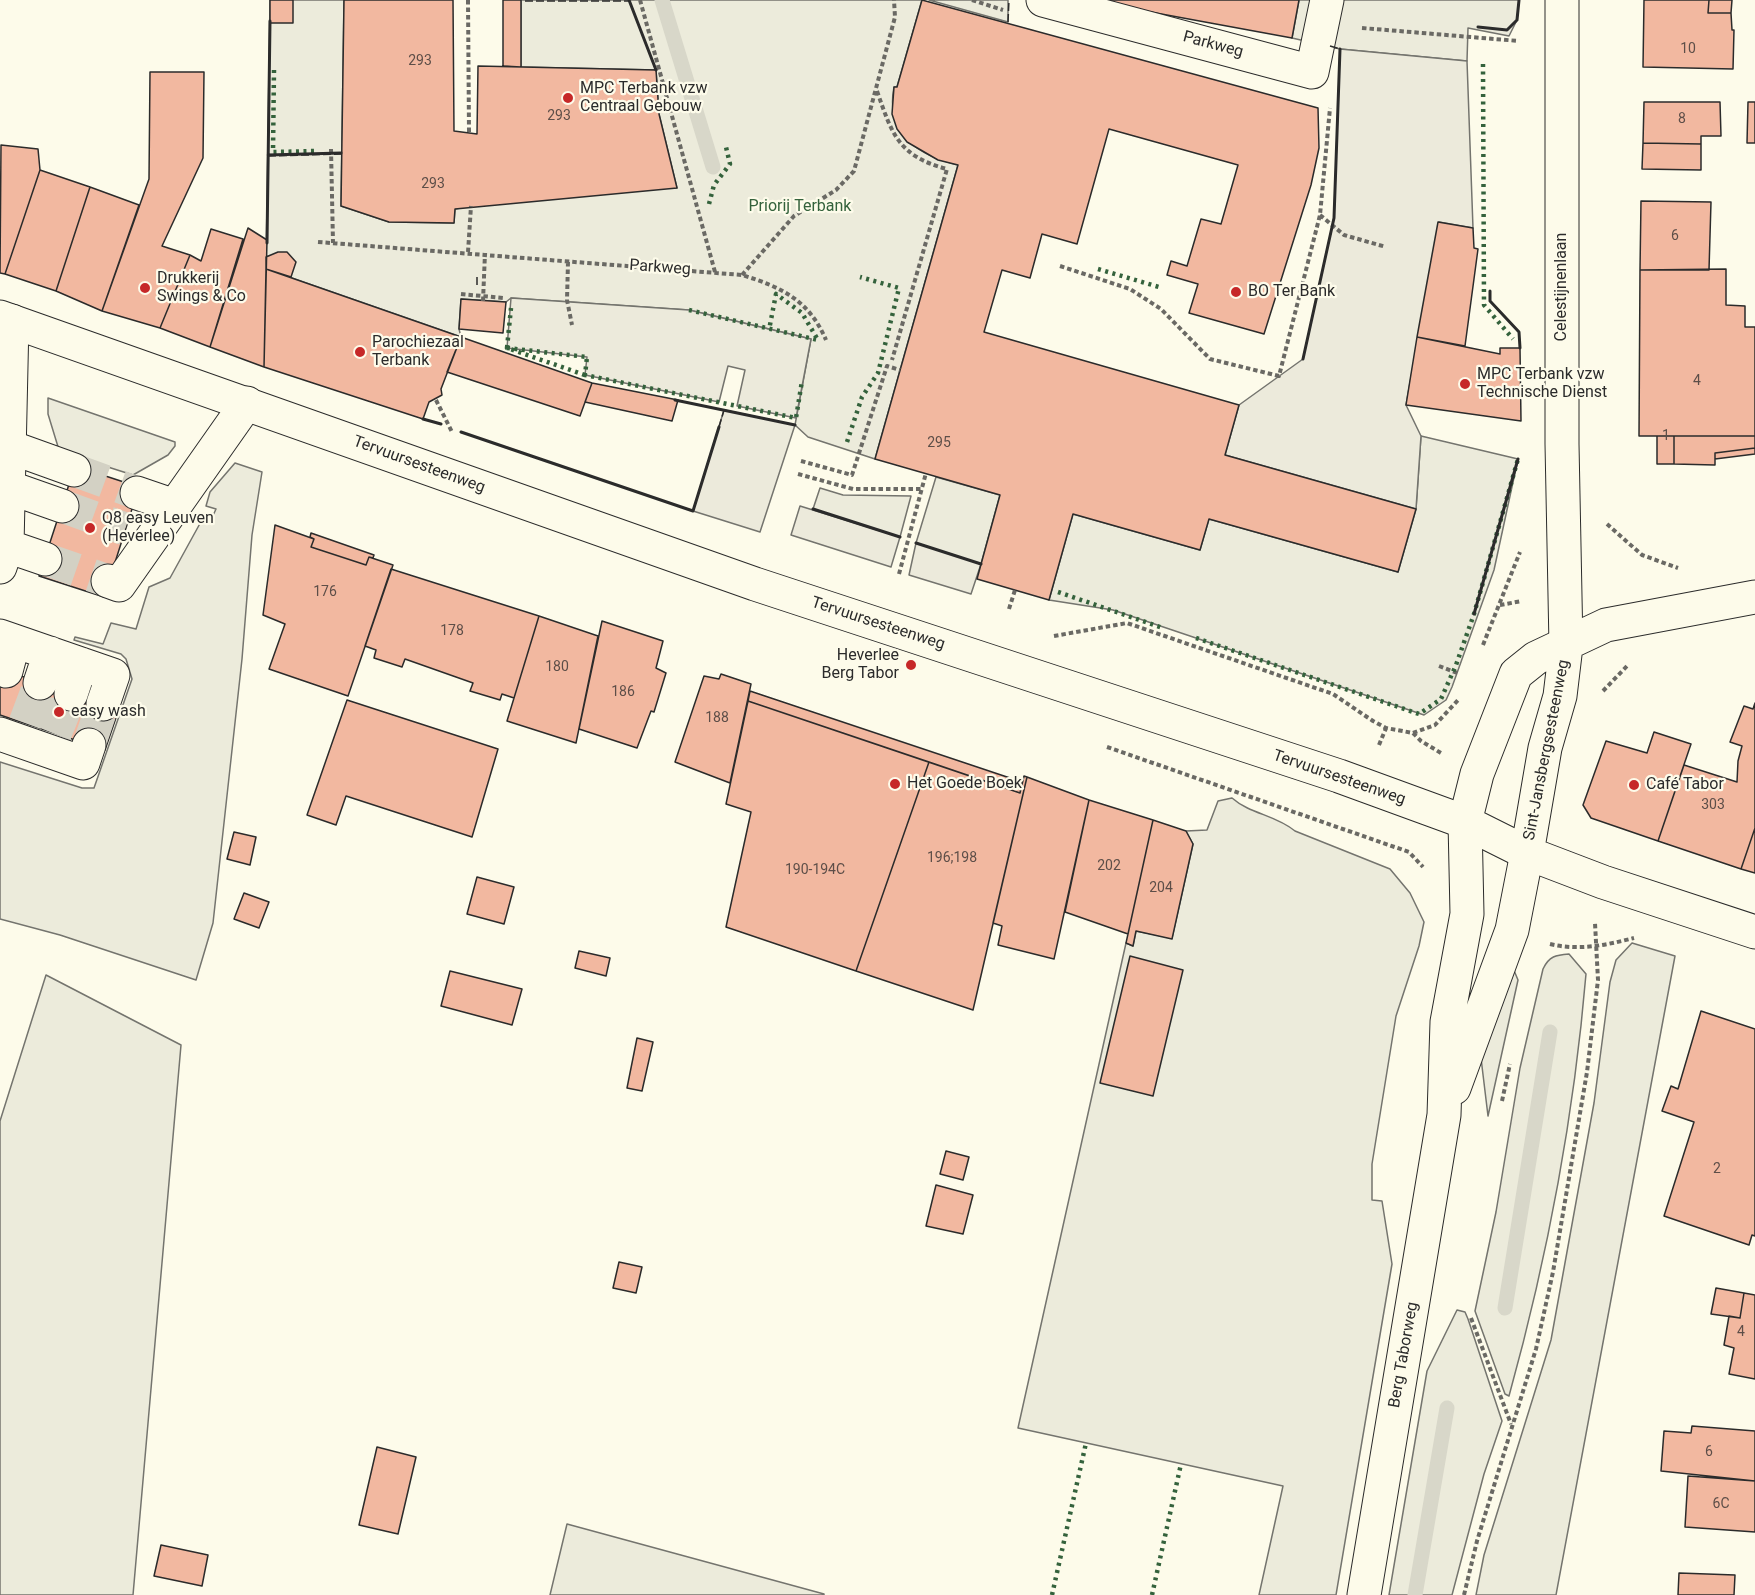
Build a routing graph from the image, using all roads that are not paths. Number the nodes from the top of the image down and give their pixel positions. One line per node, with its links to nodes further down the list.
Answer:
1 (1043, 0): 2 (main road, Parkweg)
2 (1327, 0)
3 (1562, 0): 16 (main road, Celestijnenlaan)
4 (6, 319): 5 (main road, Tervuursesteenweg); 6 (main road)
5 (247, 404): 10 (main road); 23 (main road, Tervuursesteenweg)
6 (10, 447): 7 (main road); 9 (main road)
7 (74, 470)
8 (137, 493): 10 (main road)
9 (8, 496): 11 (main road); 12 (main road)
10 (175, 506): 14 (main road)
11 (59, 514)
12 (4, 556): 13 (main road)
13 (45, 559)
14 (108, 581)
15 (1755, 597): 16 (main road, Sint-Jansbergsesteenweg)
16 (1566, 646): 23 (main road, Sint-Jansbergsesteenweg); 24 (main road, Sint-Jansbergsesteenweg)
17 (7, 649): 18 (main road)
18 (50, 653): 19 (main road); 20 (main road)
19 (40, 683)
20 (103, 704)
21 (15, 732): 22 (main road)
22 (88, 745)
23 (1465, 822): 24 (main road, Tervuursesteenweg); 26 (main road, Berg Taborweg)
24 (1527, 853): 25 (main road, Tervuursesteenweg); 26 (main road, Berg Taborweg)
25 (1755, 932)
26 (1444, 1115): 27 (main road, Berg Taborweg)
27 (1364, 1595)

